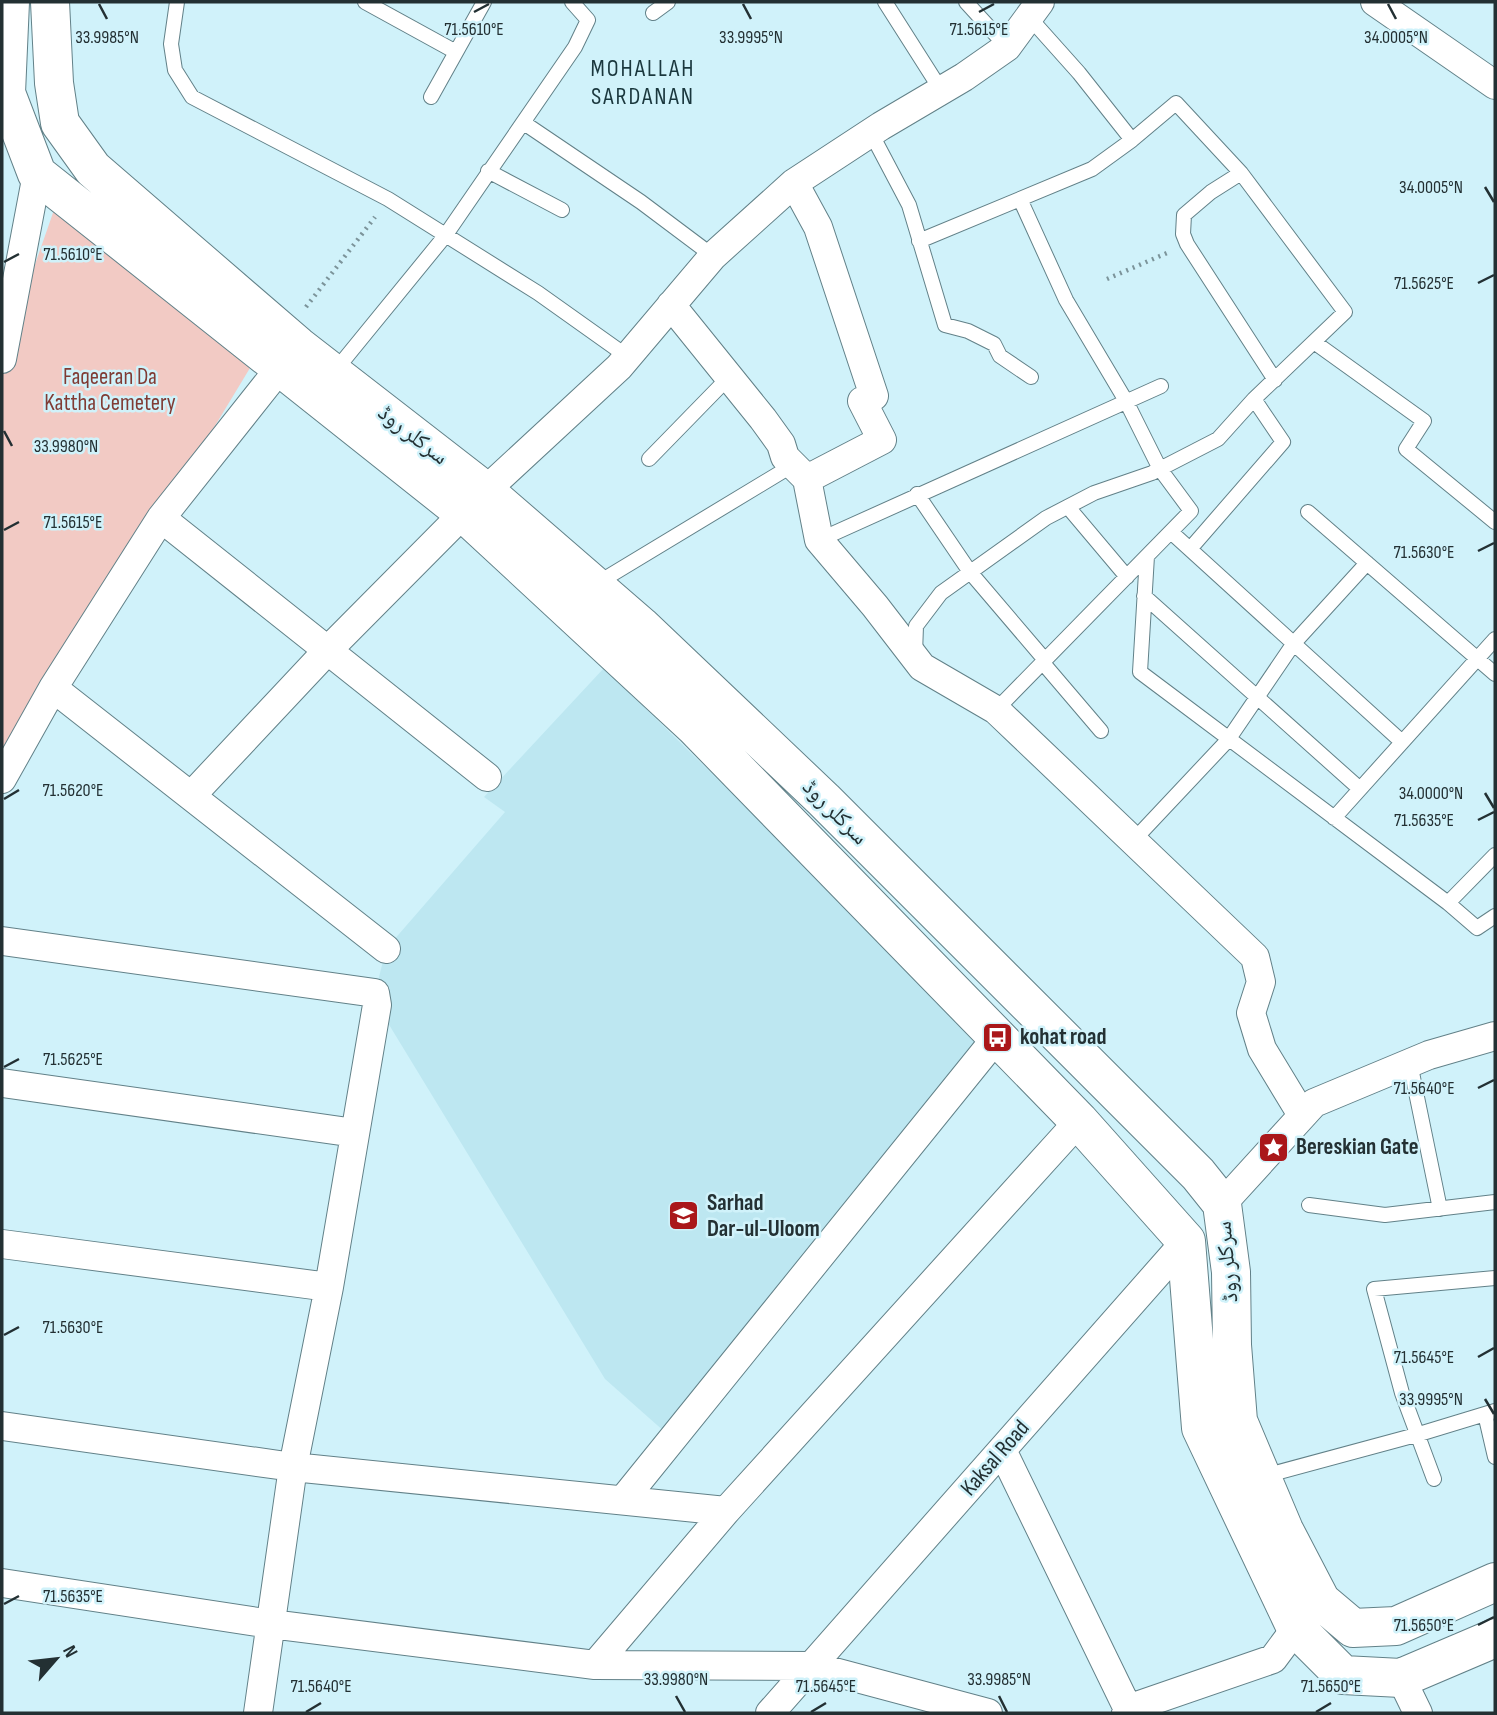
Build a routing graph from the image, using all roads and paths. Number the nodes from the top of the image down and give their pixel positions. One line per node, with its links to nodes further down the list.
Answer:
1 (10, 2): 24 (main road)
2 (50, 2): 20 (main road, سرکلر روڈ)
3 (177, 2): 26 (lane)
4 (365, 2): 14 (lane)
5 (484, 2): 14 (lane)
6 (572, 2): 18 (lane)
7 (668, 2): 12 (lane)
8 (885, 2): 16 (lane)
9 (966, 2): 13 (lane)
10 (1375, 2): 15 (street)
11 (1035, 9): 13 (street); 21 (lane)
12 (653, 13)
13 (1007, 47): 16 (street)
14 (456, 52): 17 (lane)
15 (1495, 85)
16 (941, 90): 19 (street)
17 (431, 97)
18 (524, 123): 22 (lane); 32 (lane)
19 (870, 132): 25 (street); 30 (lane)
20 (69, 136): 24 (main road); 37 (main road, سرکلر روڈ)
21 (1132, 140): 23 (lane); 27 (lane)
22 (488, 172): 28 (lane); 29 (lane)
23 (1241, 173): 31 (lane); 35 (lane)
24 (37, 174): 36 (street); 37 (main road)
25 (794, 183): 32 (street); 48 (street)
26 (388, 199): 29 (lane); 37 (path)
27 (1020, 199): 30 (lane); 45 (lane)
28 (562, 210)
29 (445, 236): 38 (lane); 39 (lane)
30 (919, 241): 41 (lane)
31 (1187, 244): 33 (path); 42 (lane)
32 (713, 256): 34 (street)
33 (1107, 279)
34 (671, 305): 38 (street); 40 (street)
35 (1314, 342): 42 (lane); 54 (lane)
36 (4, 345)
37 (282, 351): 39 (main road, سرکلر روڈ); 50 (main road); 53 (street)
38 (628, 357): 50 (street)
39 (334, 373): 50 (main road, سرکلر روڈ)
40 (730, 376): 46 (lane); 48 (street)
41 (1031, 376)
42 (1275, 380): 44 (lane)
43 (1161, 386): 45 (lane)
44 (1254, 398): 47 (lane); 57 (lane)
45 (1126, 401): 47 (lane); 49 (lane)
46 (649, 459)
47 (1160, 469): 51 (lane); 55 (lane)
48 (800, 472): 56 (street); 62 (lane)
49 (918, 494): 56 (lane); 60 (lane)
50 (475, 502): 62 (main road, سرکلر روڈ); 66 (street); 89 (main road)
51 (1068, 507): 60 (lane); 61 (lane)
52 (1308, 512): 59 (lane)
53 (161, 518): 66 (street); 71 (street)
54 (1495, 522)
55 (1171, 532): 57 (lane); 58 (lane)
56 (819, 540): 68 (street)
57 (1190, 549): 65 (lane)
58 (1147, 556): 61 (lane); 63 (lane)
59 (1367, 563): 65 (lane); 67 (lane)
60 (970, 572): 68 (lane); 69 (lane)
61 (1127, 577): 69 (lane)
62 (594, 585): 96 (main road, سرکلر روڈ)
63 (1144, 596): 72 (lane); 75 (lane)
64 (1495, 639): 67 (lane)
65 (1294, 643): 72 (lane); 76 (lane)
66 (328, 650): 77 (street); 80 (street)
67 (1478, 658): 70 (lane); 76 (lane)
68 (915, 659): 73 (street)
69 (1044, 661): 73 (lane); 74 (lane)
70 (1495, 674)
71 (53, 688): 78 (street); 80 (street)
72 (1256, 697): 75 (lane); 79 (lane)
73 (996, 710): 82 (street)
74 (1101, 731)
75 (1228, 740): 81 (lane); 82 (lane)
76 (1402, 742): 79 (lane)
77 (487, 777)
78 (2, 779)
79 (1360, 789): 81 (lane)
80 (191, 796): 87 (street)
81 (1334, 817): 84 (lane)
82 (1133, 842): 92 (street)
83 (1495, 855): 84 (lane)
84 (1448, 903): 85 (lane)
85 (1495, 916)
86 (2, 941): 94 (street)
87 (386, 949)
88 (1495, 1036): 90 (street)
89 (997, 1037): 93 (main road); 111 (street)
90 (1410, 1063): 92 (street); 98 (lane)
91 (2, 1083): 94 (street)
92 (1302, 1115): 96 (street)
93 (1079, 1121): 99 (main road); 112 (street)
94 (355, 1133): 102 (street)
95 (1495, 1202): 98 (lane)
96 (1222, 1204): 99 (main road, Kaksal Road); 109 (main road, سرکلر روڈ)
97 (1309, 1205): 98 (lane)
98 (1440, 1209)
99 (1186, 1241): 106 (street, Kaksal Road); 115 (main road)
100 (2, 1244): 102 (street)
101 (1495, 1278): 105 (lane)
102 (329, 1287): 108 (street)
103 (1490, 1412): 105 (lane); 107 (lane)
104 (2, 1426): 108 (street)
105 (1416, 1435): 109 (lane); 110 (lane)
106 (1002, 1450): 119 (street, Kaksal Road); 121 (street)
107 (1495, 1457)
108 (293, 1467): 111 (street); 116 (street)
109 (1261, 1476): 115 (main road, سرکلر روڈ)
110 (1433, 1479)
111 (622, 1500): 112 (street)
112 (726, 1511): 118 (street)
113 (1495, 1582): 115 (main road, سرکلر روڈ)
114 (2, 1583): 116 (street)
115 (1308, 1615): 120 (main road); 121 (street)
116 (271, 1624): 118 (street); 122 (street)
117 (1495, 1638): 120 (main road)
118 (595, 1665): 119 (street)
119 (812, 1666): 123 (street, Kaksal Road); 124 (street)
120 (1401, 1678): 125 (street)
121 (1127, 1711)
122 (258, 1713)
123 (770, 1713)
124 (988, 1713)
125 (1418, 1713)

